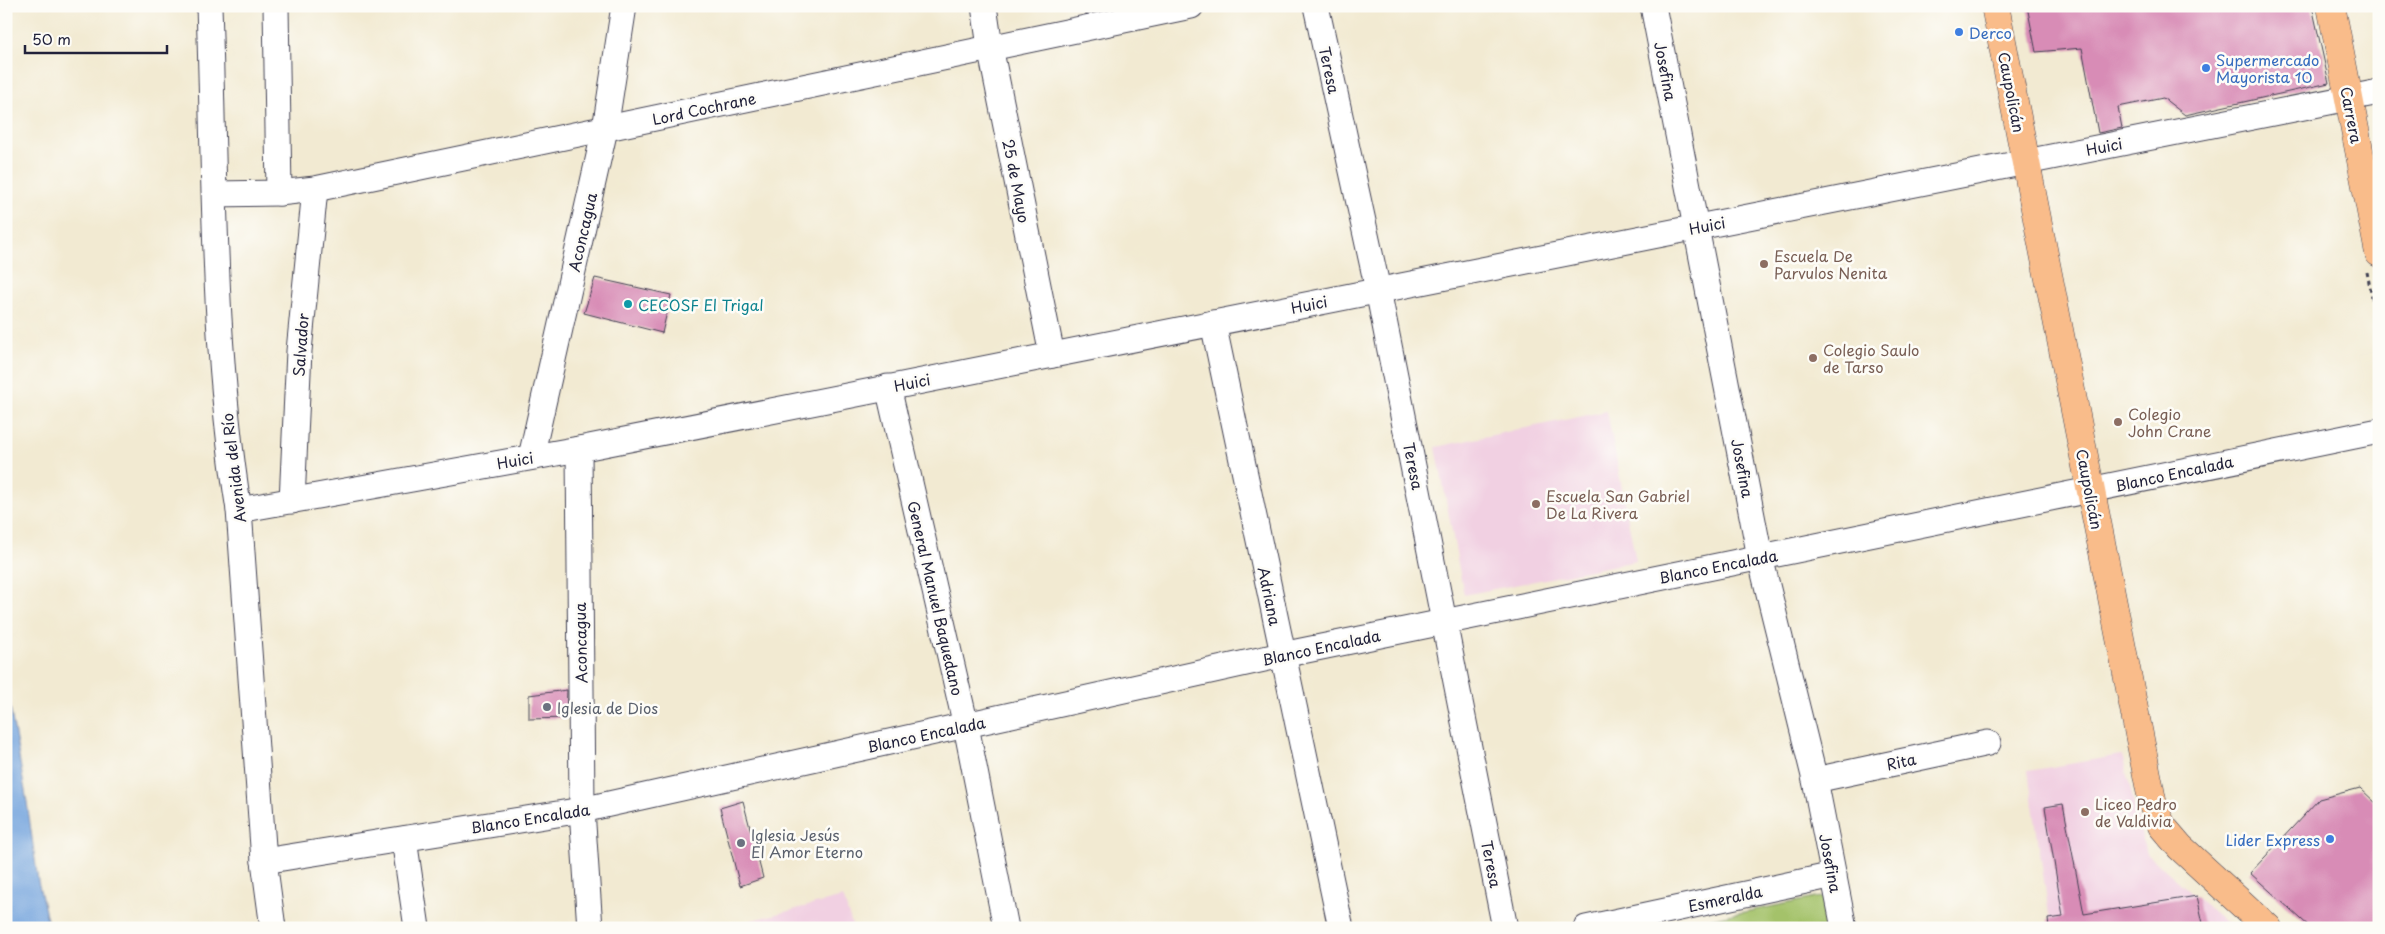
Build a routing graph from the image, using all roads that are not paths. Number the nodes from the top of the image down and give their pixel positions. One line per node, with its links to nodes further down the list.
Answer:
1 (209, 6): 17 (street, Avenida del Río)
2 (276, 6): 16 (street)
3 (624, 6): 13 (street, Aconcagua)
4 (984, 6): 10 (street, 25 de Mayo)
5 (1191, 6): 10 (street, Lord Cochrane)
6 (1316, 6): 20 (street, Teresa)
7 (1653, 6): 18 (street, Josefina)
8 (1995, 6): 14 (main road, Caupolicán)
9 (2331, 6): 12 (main road, Carrera)
10 (990, 48): 13 (street, Lord Cochrane); 22 (street, 25 de Mayo)
11 (2379, 92): 12 (street, Huici)
12 (2349, 97): 14 (street, Huici); 19 (main road, Carrera)
13 (605, 129): 15 (street, Lord Cochrane); 26 (street, Aconcagua)
14 (2025, 162): 18 (street, Huici); 27 (main road, Caupolicán)
15 (315, 188): 16 (street, Lord Cochrane); 28 (street, Salvador)
16 (279, 193): 17 (street, Lord Cochrane)
17 (215, 194): 29 (street, Avenida del Río)
18 (1696, 227): 20 (street, Huici); 30 (street, Josefina)
19 (2379, 253)
20 (1378, 290): 21 (street, Huici); 31 (street, Teresa)
21 (1213, 323): 22 (street, Huici); 32 (street, Adriana)
22 (1052, 355): 23 (street, Huici)
23 (888, 387): 25 (street, Huici); 33 (street, General Manuel Baquedano)
24 (2379, 431): 27 (street, Blanco Encalada)
25 (578, 448): 26 (street, Huici); 36 (street, Aconcagua)
26 (531, 457): 28 (street, Huici)
27 (2090, 490): 30 (street, Blanco Encalada); 48 (main road, Caupolicán)
28 (292, 502): 29 (street, Huici)
29 (239, 510): 38 (street, Avenida del Río)
30 (1760, 557): 31 (street, Blanco Encalada); 35 (street, Josefina)
31 (1445, 621): 32 (street, Blanco Encalada); 45 (street, Teresa)
32 (1282, 655): 33 (street, Blanco Encalada); 44 (street, Adriana)
33 (966, 726): 36 (street, Blanco Encalada); 43 (street, General Manuel Baquedano)
34 (1988, 743): 35 (street, Rita)
35 (1815, 780): 39 (street, Josefina)
36 (582, 810): 37 (street, Blanco Encalada); 42 (street, Aconcagua)
37 (404, 839): 38 (street, Blanco Encalada); 41 (street)
38 (264, 861): 40 (street, Avenida del Río)
39 (1834, 875): 46 (street, Esmeralda); 47 (street, Josefina)
40 (273, 928)
41 (417, 928)
42 (590, 928)
43 (1006, 928)
44 (1340, 928)
45 (1505, 928)
46 (1586, 928)
47 (1844, 928)
48 (2268, 928)

